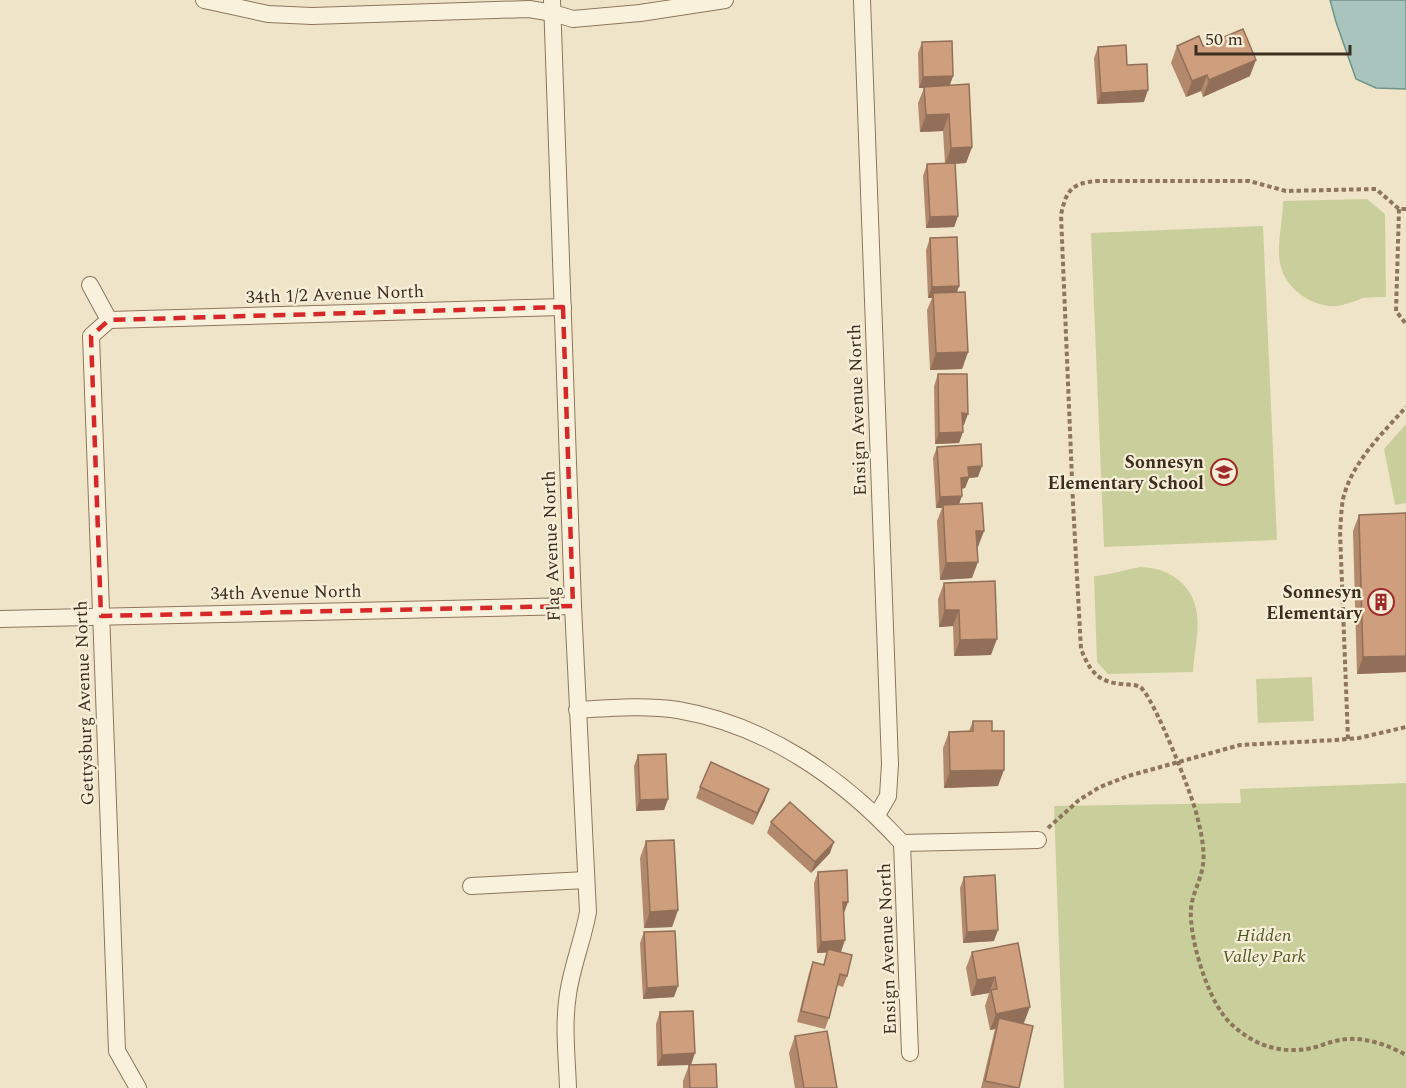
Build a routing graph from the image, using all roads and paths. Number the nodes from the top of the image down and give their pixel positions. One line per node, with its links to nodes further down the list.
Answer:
1 (204, 0): 4 (street)
2 (725, 0): 4 (street)
3 (862, 0): 19 (street, Ensign Avenue North)
4 (553, 6): 8 (street, Flag Avenue North)
5 (1399, 209): 6 (path); 10 (path); 18 (path)
6 (1406, 209)
7 (90, 285): 9 (street)
8 (562, 307): 9 (street, 34th 1/2 Avenue North); 12 (street, Flag Avenue North)
9 (109, 320): 13 (street, Gettysburg Avenue North)
10 (1406, 324)
11 (1406, 407): 17 (path)
12 (573, 606): 13 (street, 34th Avenue North); 15 (street, Flag Avenue North)
13 (101, 616): 14 (street, 34th Avenue North); 26 (street, Gettysburg Avenue North)
14 (0, 619)
15 (577, 710): 19 (street); 22 (street, Flag Avenue North)
16 (1406, 727): 17 (path)
17 (1348, 739): 18 (path)
18 (1177, 762): 20 (path); 25 (path)
19 (876, 815): 21 (street)
20 (1038, 840): 21 (street)
21 (902, 843): 24 (street, Ensign Avenue North)
22 (586, 880): 23 (street); 27 (street, Flag Avenue North)
23 (471, 886)
24 (910, 1053)
25 (1406, 1055)
26 (138, 1088)
27 (568, 1088)

